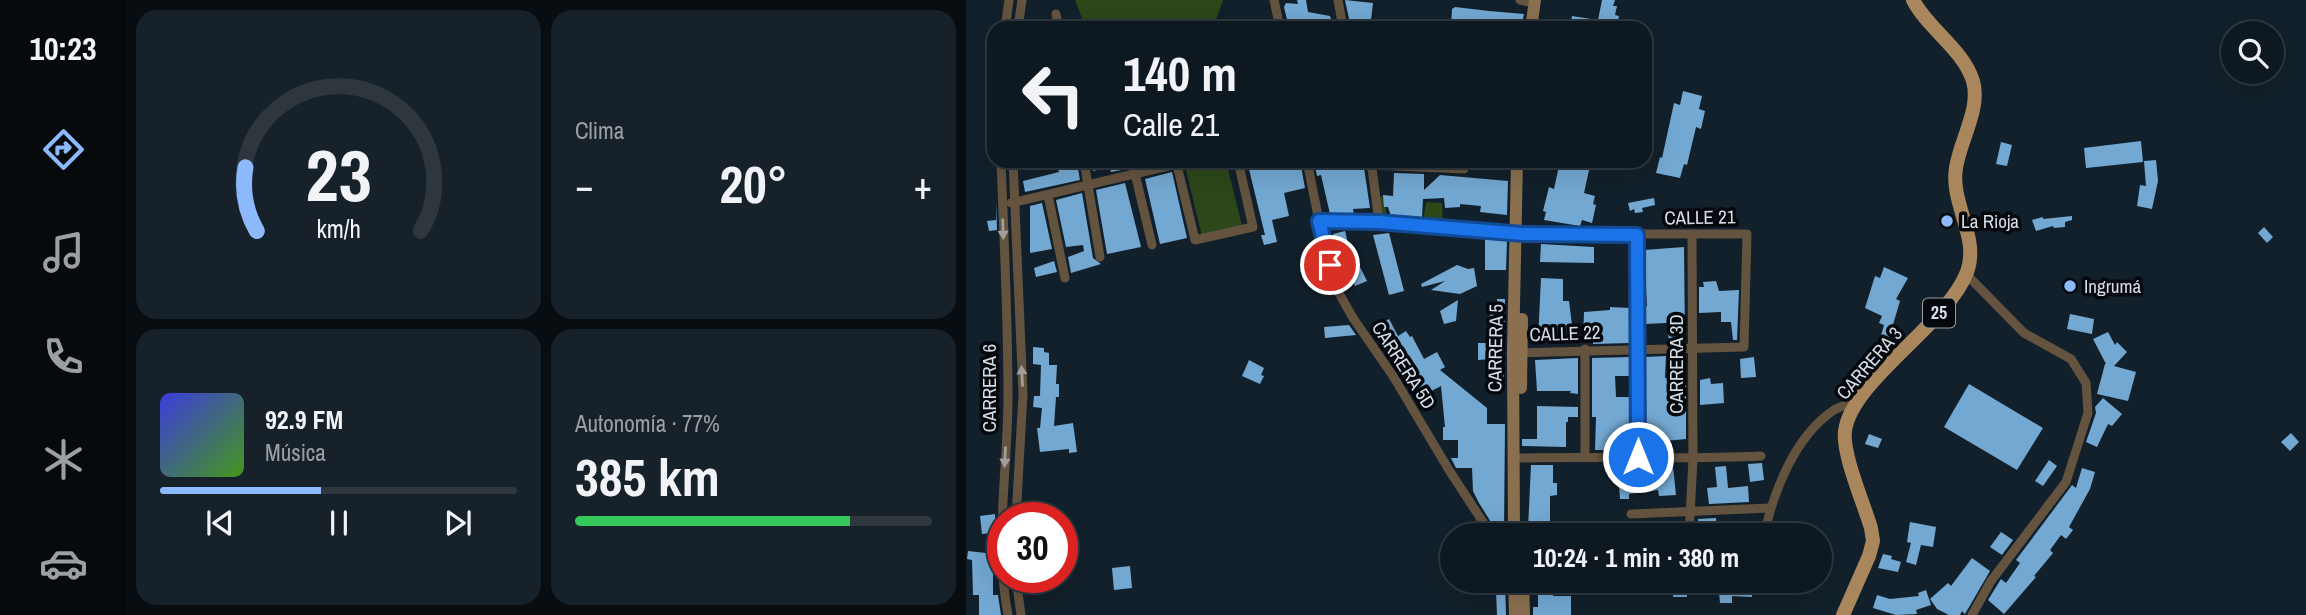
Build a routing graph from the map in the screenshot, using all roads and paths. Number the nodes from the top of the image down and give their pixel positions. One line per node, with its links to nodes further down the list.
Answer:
1 (1009, 0): 9 (street)
2 (1022, 0): 10 (street)
3 (1274, 0): 12 (street)
4 (1338, 0): 13 (street)
5 (1520, 0): 7 (street)
6 (1913, 0): 41 (main road, CARRERA 3 / 25)
7 (1531, 1): 14 (street); 15 (street)
8 (1056, 14): 11 (street)
9 (1007, 21)
10 (1019, 21)
11 (1058, 21)
12 (1278, 21)
13 (1342, 21)
14 (1527, 21)
15 (1531, 21)
16 (1001, 168): 33 (street, CARRERA 6)
17 (1013, 168): 32 (street, CARRERA 6)
18 (1085, 168): 30 (street)
19 (1134, 168): 29 (street)
20 (1159, 168): 29 (street)
21 (1177, 168): 22 (street)
22 (1240, 168)
23 (1308, 168): 34 (street, CARRERA 5D)
24 (1372, 168): 35 (street)
25 (1458, 168): 28 (street)
26 (1517, 168): 36 (street, CARRERA 5)
27 (1523, 168): 36 (street, CARRERA 5)
28 (1464, 169)
29 (1135, 175): 30 (street); 39 (street)
30 (1089, 186): 31 (street); 40 (street)
31 (1048, 195): 32 (street); 42 (street)
32 (1014, 202): 33 (street); 54 (street, CARRERA 6, one-way to 32)
33 (1003, 205): 66 (street, CARRERA 6, one-way to 66)
34 (1319, 221): 35 (street, CALLE 21); 58 (street, CARRERA 5D)
35 (1379, 222): 36 (street, CALLE 21)
36 (1520, 233): 37 (street, CALLE 21); 47 (street, CARRERA 5)
37 (1637, 235): 38 (street, CALLE 21); 46 (street)
38 (1692, 235): 43 (street, CARRERA 3D); 44 (street, CALLE 21)
39 (1152, 245)
40 (1100, 257)
41 (1966, 274): 48 (main road, CARRERA 3 / 25); 71 (street)
42 (1065, 278)
43 (1693, 346): 44 (street, CALLE 22); 46 (street, CALLE 22); 53 (street, CARRERA 3D)
44 (1744, 347)
45 (1585, 349): 46 (street, CALLE 22); 47 (street, CALLE 22); 50 (street)
46 (1639, 349): 51 (street)
47 (1517, 353): 52 (street, CARRERA 5); 59 (street, CARRERA 5)
48 (1861, 398): 55 (street); 70 (main road, CARRERA 3 / 25)
49 (1761, 456): 53 (street)
50 (1585, 457): 51 (street); 52 (street)
51 (1638, 457): 53 (street)
52 (1521, 458): 60 (street, CARRERA 5)
53 (1693, 459): 56 (street, CARRERA 3D)
54 (1017, 502)
55 (1770, 509): 56 (street); 62 (street)
56 (1690, 512): 57 (street); 61 (street, CARRERA 3D)
57 (1631, 514)
58 (1484, 523)
59 (1514, 523)
60 (1522, 523)
61 (1690, 523)
62 (1767, 523)
63 (1018, 593): 67 (street)
64 (1514, 593): 68 (street)
65 (1523, 593): 69 (street)
66 (1008, 615)
67 (1021, 615)
68 (1514, 615)
69 (1524, 615)
70 (1843, 615)
71 (1972, 615)

